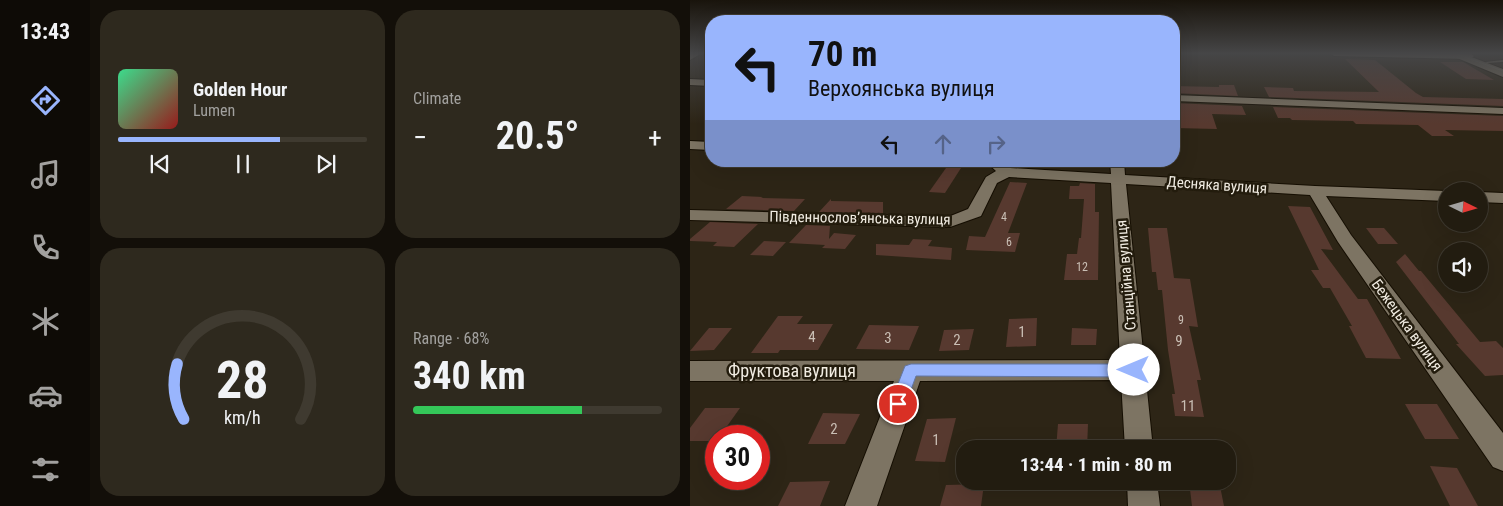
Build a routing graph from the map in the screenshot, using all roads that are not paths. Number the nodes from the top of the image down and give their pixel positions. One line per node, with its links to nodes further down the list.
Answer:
1 (690, 82): 2 (street)
2 (705, 83)
3 (1180, 98): 4 (street)
4 (1503, 111)
5 (690, 145): 6 (street)
6 (705, 146)
7 (1000, 167): 9 (street)
8 (1117, 170): 9 (street, Десняка вулиця); 10 (street, Десняка вулиця); 16 (street, Станційна вулиця)
9 (1006, 172): 14 (street, Південнослов’янська вулиця)
10 (1315, 191): 11 (street, Десняка вулиця); 19 (street, Бежецька вулиця)
11 (1438, 196)
12 (1488, 197): 13 (street)
13 (1503, 198)
14 (690, 215)
15 (911, 370): 16 (street, Фруктова вулиця); 17 (street, Фруктова вулиця); 21 (street)
16 (1134, 370): 18 (street, Станційна вулиця)
17 (692, 374)
18 (1138, 440)
19 (1503, 457)
20 (1143, 490): 22 (street)
21 (861, 506)
22 (1144, 506)

